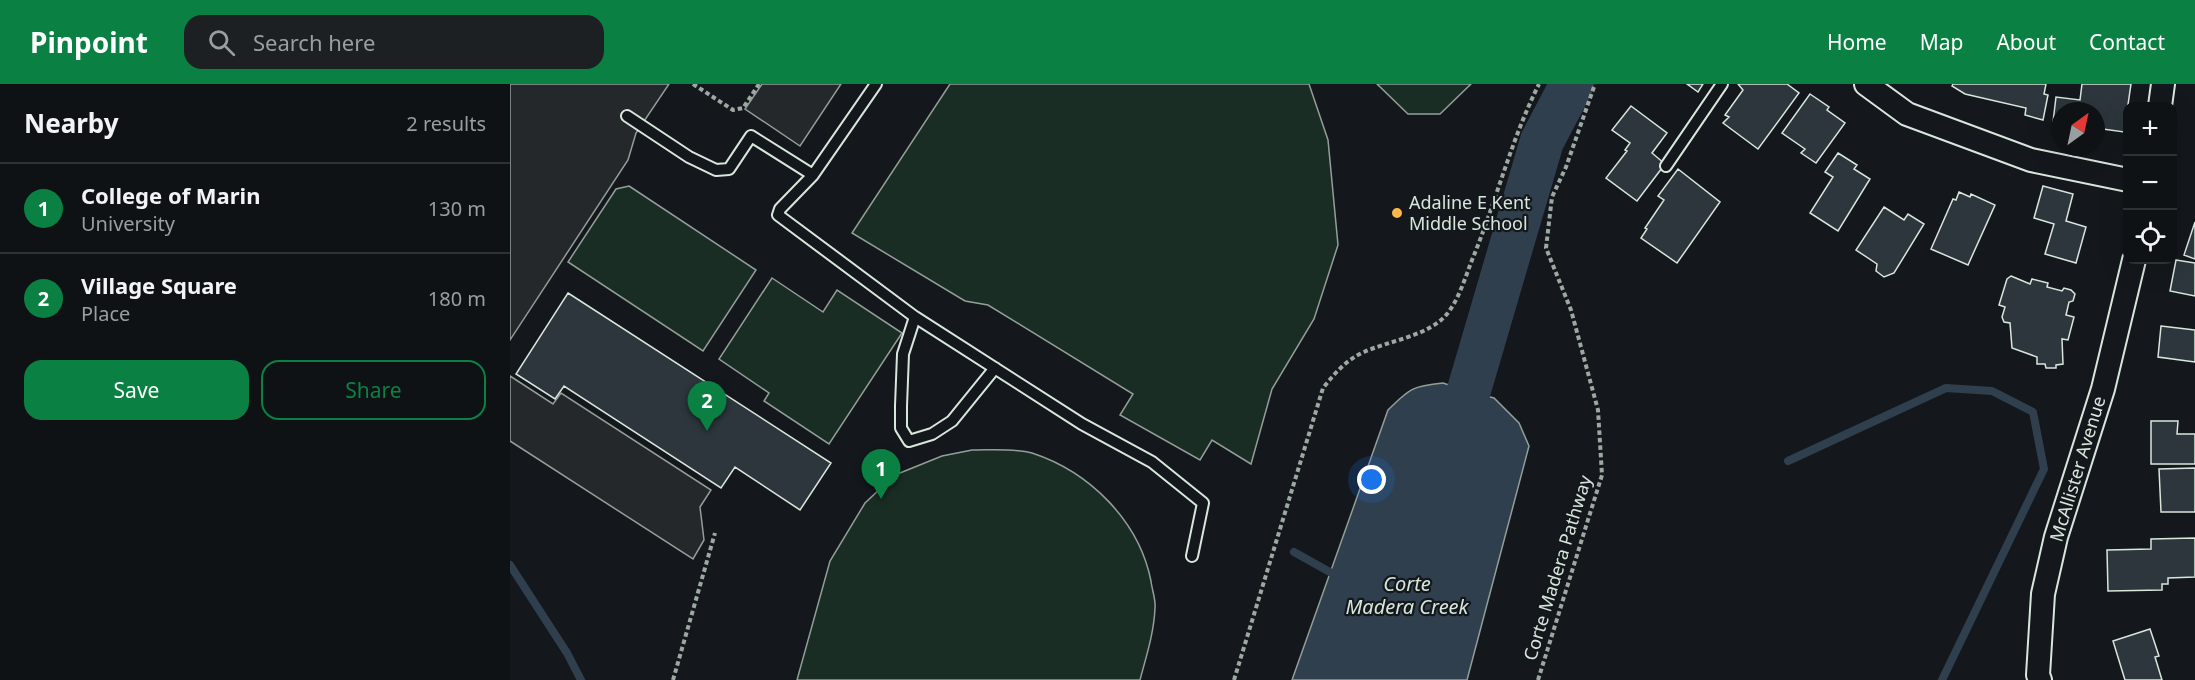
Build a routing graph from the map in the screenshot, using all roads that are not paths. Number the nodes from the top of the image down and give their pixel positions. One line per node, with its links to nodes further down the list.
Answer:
1 (876, 84): 8 (lane)
2 (1722, 84): 7 (lane)
3 (1866, 84): 9 (street)
4 (2163, 84): 5 (street)
5 (2161, 102)
6 (627, 116): 8 (lane)
7 (1666, 166)
8 (813, 175): 11 (lane)
9 (2123, 179)
10 (2133, 264): 14 (street, McAllister Avenue)
11 (915, 317): 12 (lane); 12 (lane)
12 (995, 368): 13 (lane)
13 (1192, 556)
14 (2040, 680)

